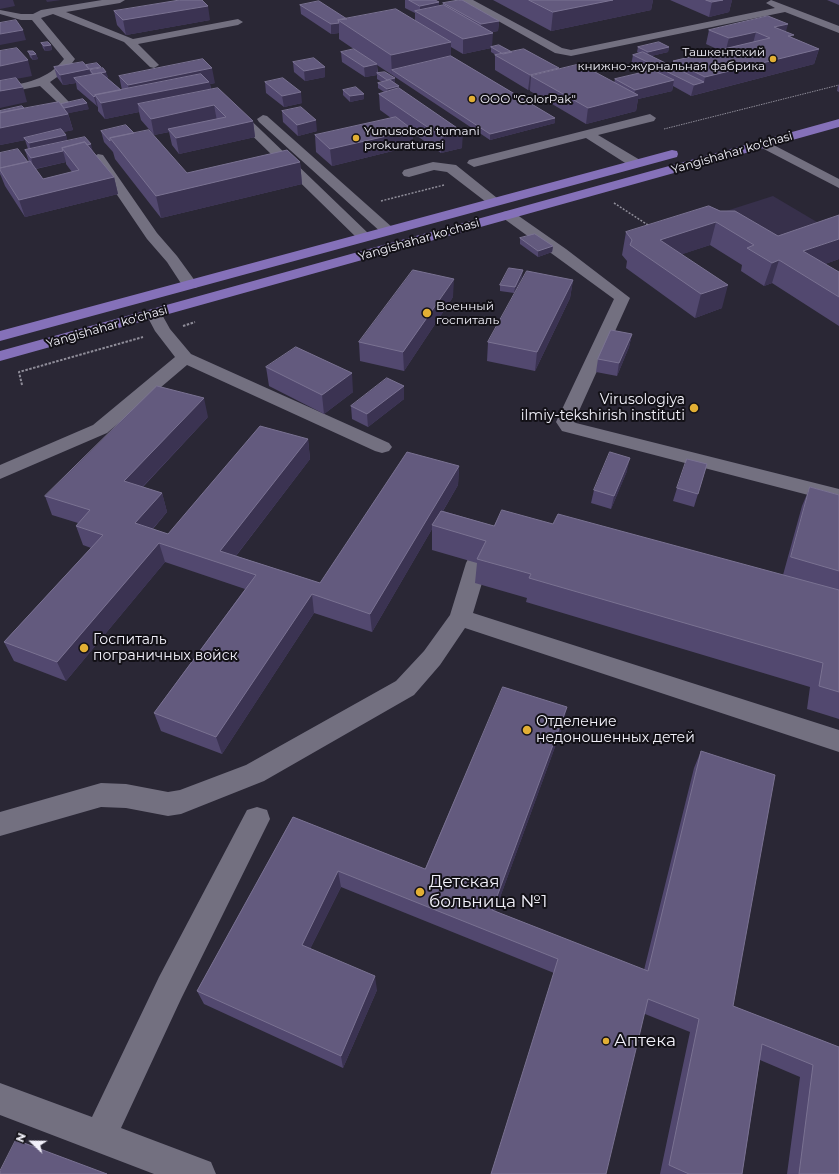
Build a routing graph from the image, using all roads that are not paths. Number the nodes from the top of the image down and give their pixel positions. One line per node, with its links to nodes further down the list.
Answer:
1 (119, 0): 7 (street)
2 (466, 0): 5 (street)
3 (764, 0): 5 (street)
4 (24, 5): 8 (street)
5 (785, 8): 10 (street)
6 (2, 12): 8 (street)
7 (57, 12): 8 (street); 11 (street)
8 (36, 16): 13 (street)
9 (238, 22): 11 (street)
10 (839, 30)
11 (131, 42): 12 (street)
12 (154, 65)
13 (43, 82): 14 (street); 16 (street)
14 (0, 91)
15 (223, 100): 34 (street)
16 (0, 118)
17 (650, 118): 20 (street)
18 (263, 119): 33 (street)
19 (839, 123): 21 (main road, Yangishahar ko‘chasi)
20 (588, 134): 24 (street); 25 (street)
21 (768, 139): 26 (street); 28 (street); 31 (main road, Yangishahar ko‘chasi)
22 (681, 151): 25 (main road, Yangishahar ko‘chasi)
23 (98, 158): 35 (street)
24 (474, 163)
25 (635, 164): 29 (main road, Yangishahar ko‘chasi)
26 (839, 171)
27 (409, 173): 29 (street)
28 (839, 184)
29 (495, 202): 30 (main road, Yangishahar ko‘chasi)
30 (460, 211): 32 (main road); 33 (main road, Yangishahar ko‘chasi)
31 (508, 215): 32 (main road, Yangishahar ko‘chasi); 42 (street)
32 (476, 224): 36 (main road, Yangishahar ko‘chasi)
33 (388, 231): 34 (main road, Yangishahar ko‘chasi)
34 (364, 237): 35 (main road, Yangishahar ko‘chasi)
35 (190, 285): 37 (main road, Yangishahar ko‘chasi)
36 (154, 314): 38 (main road, Yangishahar ko‘chasi); 39 (street)
37 (0, 336)
38 (0, 356)
39 (185, 358): 40 (street); 41 (street)
40 (382, 447)
41 (0, 473)
42 (839, 496)
43 (480, 550): 44 (street)
44 (460, 618): 45 (street); 47 (street)
45 (839, 741)
46 (257, 819): 49 (street)
47 (0, 824)
48 (0, 1099): 49 (street)
49 (100, 1136): 50 (street)
50 (199, 1174)

